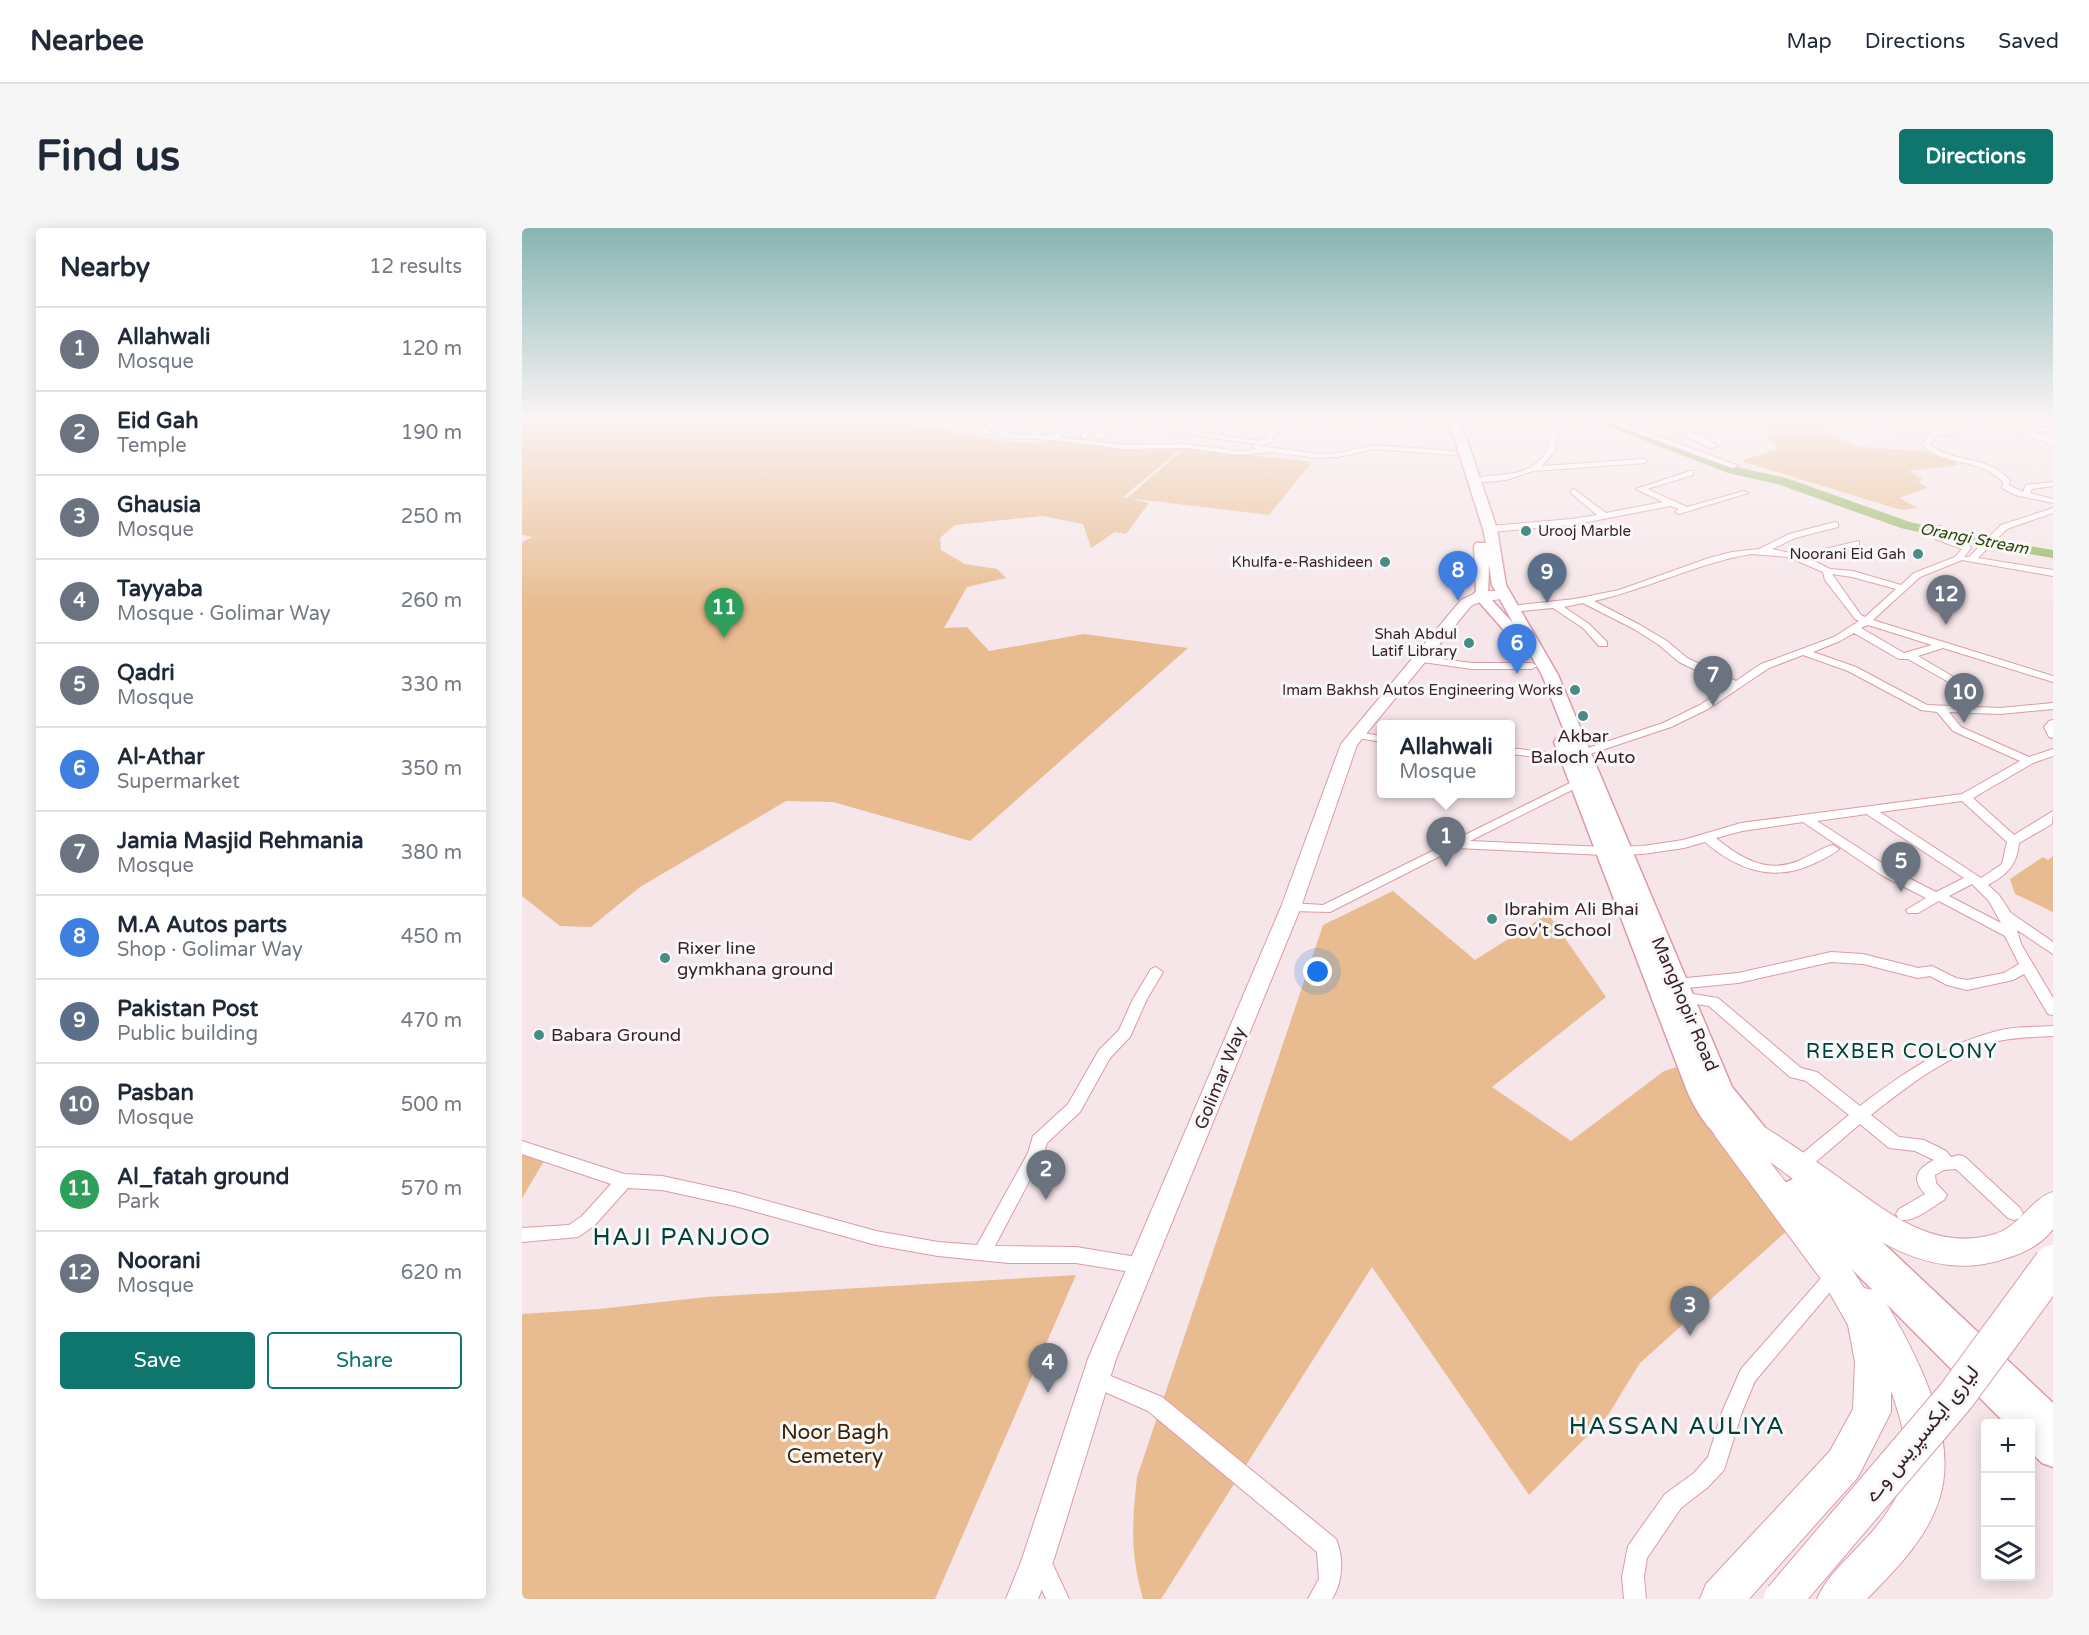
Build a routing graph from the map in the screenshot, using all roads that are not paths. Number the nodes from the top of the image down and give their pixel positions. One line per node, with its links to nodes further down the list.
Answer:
1 (1463, 481): 26 (main road)
2 (1474, 481): 16 (main road, Manghopir Road)
3 (1665, 481): 10 (street)
4 (2006, 481): 8 (street)
5 (2053, 484): 8 (street)
6 (1574, 491): 14 (street)
7 (1744, 493): 12 (street)
8 (2026, 494): 9 (street)
9 (2053, 501)
10 (1671, 503): 11 (street); 12 (street)
11 (1661, 504): 12 (street); 14 (street)
12 (1687, 510)
13 (2053, 510): 22 (street)
14 (1604, 516): 16 (street)
15 (1835, 525): 19 (street)
16 (1490, 530): 28 (main road, Manghopir Road)
17 (1938, 533): 21 (street)
18 (1856, 543): 20 (street)
19 (1756, 553): 20 (street); 27 (street)
20 (1798, 558): 23 (street)
21 (1958, 559): 22 (street); 25 (street)
22 (1972, 559): 24 (street)
23 (1828, 571): 25 (street); 30 (street)
24 (2053, 573)
25 (1901, 588): 30 (street)
26 (1480, 596): 28 (main road); 36 (main road, Golimar Way); 37 (main road, Manghopir Road)
27 (1582, 600): 29 (street); 39 (street)
28 (1507, 602): 29 (street); 49 (main road, Manghopir Road)
29 (1555, 605): 32 (street)
30 (1866, 621): 31 (street); 33 (street)
31 (1855, 629): 34 (street); 35 (street)
32 (1603, 644)
33 (1942, 645): 35 (street); 38 (street)
34 (1804, 652): 39 (street); 42 (street)
35 (1911, 656): 40 (street)
36 (1419, 659): 37 (street); 44 (main road, Golimar Way)
37 (1532, 666): 49 (main road, Manghopir Road)
38 (2053, 679)
39 (1738, 686): 49 (street)
40 (1976, 694)
41 (2053, 706): 42 (street)
42 (1941, 710): 50 (street)
43 (2053, 723): 45 (street)
44 (1356, 735): 46 (street); 63 (main road, Golimar Way)
45 (2053, 735)
46 (1377, 737)
47 (1515, 751): 49 (street)
48 (2053, 752): 50 (street)
49 (1576, 755): 51 (main road, Manghopir Road); 60 (main road, Manghopir Road)
50 (2029, 761): 52 (street)
51 (1578, 783): 58 (street); 60 (main road, Manghopir Road)
52 (1965, 798): 53 (street); 57 (street)
53 (1872, 812): 55 (street); 61 (street)
54 (2053, 815): 57 (street)
55 (1806, 819): 56 (street); 62 (street)
56 (1707, 837): 59 (street); 60 (street)
57 (2013, 841): 61 (street)
58 (1454, 844): 60 (street); 63 (street)
59 (1833, 849)
60 (1614, 850): 70 (main road, Manghopir Road); 74 (main road, Manghopir Road)
61 (1977, 881): 62 (street); 65 (street)
62 (1937, 897): 64 (street); 66 (street)
63 (1291, 907): 86 (main road, Golimar Way)
64 (1912, 910)
65 (2006, 916): 66 (street); 67 (street)
66 (2011, 934): 68 (street)
67 (2053, 949)
68 (2027, 966): 70 (street); 71 (street)
69 (1156, 972): 84 (street)
70 (1679, 991): 73 (street); 74 (main road, Manghopir Road)
71 (2053, 1010)
72 (2053, 1032): 73 (street)
73 (1859, 1116): 76 (street); 77 (street)
74 (1740, 1132): 77 (highway); 79 (highway); 89 (main road, Manghopir Road); 89 (main road, Manghopir Road)
75 (522, 1147): 78 (street)
76 (1946, 1162): 81 (street); 82 (street)
77 (1799, 1166): 82 (highway)
78 (624, 1181): 83 (street); 84 (street)
79 (1781, 1200): 87 (highway); 101 (highway)
80 (2053, 1205): 82 (highway)
81 (2014, 1213)
82 (1897, 1223)
83 (522, 1235)
84 (982, 1253): 86 (street)
85 (2053, 1264): 100 (highway, لیاری ایکسپریس وے, bridge)
86 (1143, 1266): 88 (main road, Golimar Way)
87 (1836, 1273): 98 (street); 99 (highway)
88 (1096, 1379): 94 (main road, Golimar Way); 97 (street)
89 (1997, 1379): 90 (main road, Manghopir Road); 91 (main road, Manghopir Road)
90 (2024, 1419)
91 (2053, 1424)
92 (2035, 1432): 93 (main road)
93 (2053, 1452)
94 (1038, 1559): 95 (main road, Golimar Way); 96 (street)
95 (1022, 1599)
96 (1058, 1599)
97 (1318, 1599)
98 (1635, 1599)
99 (1721, 1599)
100 (1783, 1599)
101 (1838, 1599)

